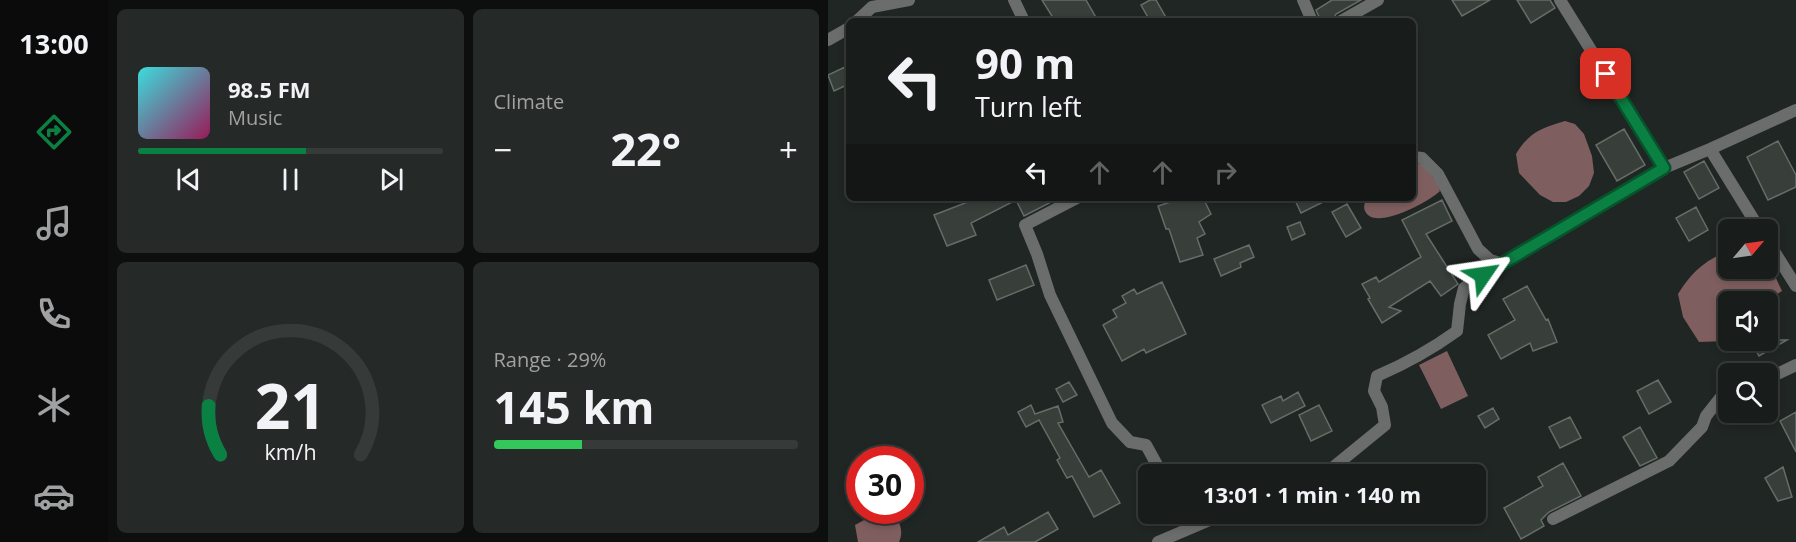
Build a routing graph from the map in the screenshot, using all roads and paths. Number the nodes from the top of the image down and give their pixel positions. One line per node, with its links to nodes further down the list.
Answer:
1 (909, 0): 6 (street)
2 (1014, 0): 8 (street)
3 (1303, 0): 9 (street)
4 (1378, 0): 10 (street)
5 (1560, 0): 16 (street)
6 (871, 4): 7 (street)
7 (859, 18)
8 (1023, 18)
9 (1311, 18)
10 (1346, 18)
11 (846, 30): 12 (street)
12 (828, 40)
13 (1796, 110): 14 (street)
14 (1710, 150): 16 (street); 18 (street)
15 (1416, 157): 20 (street)
16 (1664, 168): 20 (street)
17 (1071, 201): 25 (street)
18 (1753, 219)
19 (1778, 257): 21 (street)
20 (1502, 263): 26 (street)
21 (1796, 286)
22 (1796, 365): 23 (street)
23 (1778, 374)
24 (1718, 401): 27 (street)
25 (1156, 464)
26 (1337, 464)
27 (1553, 519)
28 (1189, 524): 30 (street)
29 (1198, 524): 30 (street)
30 (1191, 527): 31 (street)
31 (1158, 542)

